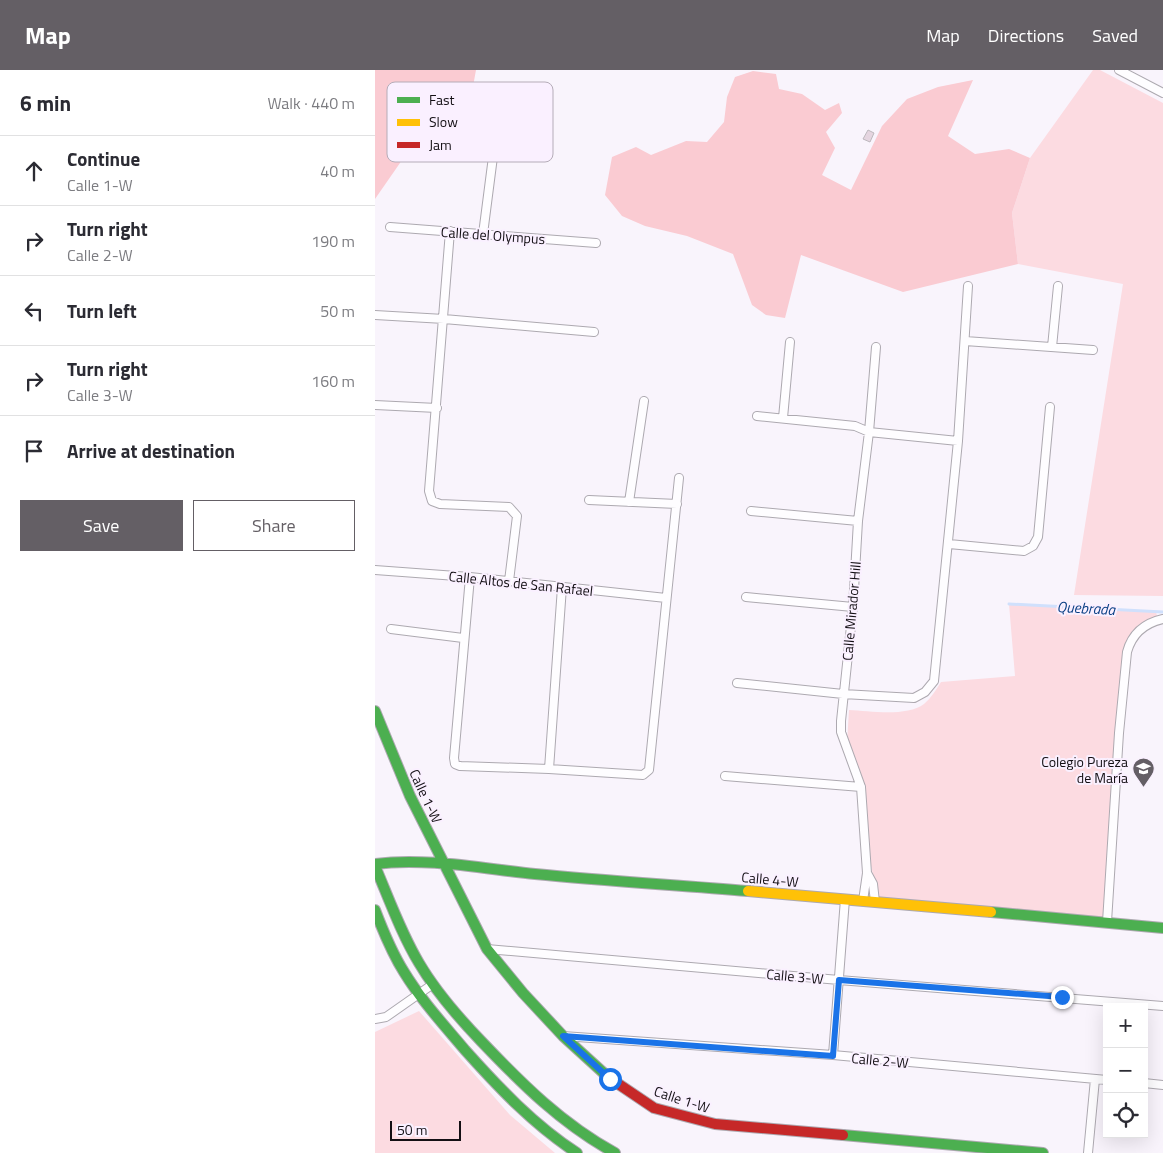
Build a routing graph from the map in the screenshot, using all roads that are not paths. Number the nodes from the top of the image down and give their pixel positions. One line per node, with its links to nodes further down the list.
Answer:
1 (1119, 70): 2 (street)
2 (1163, 93)
3 (492, 162): 6 (street)
4 (389, 227): 5 (street, Calle del Olympus)
5 (450, 231): 6 (street, Calle del Olympus); 11 (street)
6 (483, 234): 7 (street, Calle del Olympus)
7 (596, 243)
8 (968, 286): 13 (street)
9 (1058, 286): 16 (street)
10 (375, 314): 11 (street)
11 (444, 319): 12 (street); 21 (street)
12 (594, 332)
13 (965, 340): 16 (street); 25 (street)
14 (789, 342): 23 (street)
15 (876, 347): 24 (street, Calle Mirador Hill)
16 (1052, 347): 17 (street)
17 (1093, 350)
18 (644, 401): 28 (street)
19 (375, 405): 21 (street)
20 (1050, 407): 32 (street)
21 (437, 408): 35 (street)
22 (757, 416): 23 (street)
23 (783, 418): 24 (street)
24 (869, 432): 25 (street); 31 (street, Calle Mirador Hill)
25 (958, 442): 32 (street)
26 (679, 478): 29 (street)
27 (589, 500): 28 (street)
28 (629, 502): 29 (street)
29 (677, 504): 38 (street)
30 (751, 511): 31 (street)
31 (858, 521): 39 (street, Calle Mirador Hill)
32 (949, 544): 44 (street)
33 (375, 570): 34 (street, Calle Altos de San Rafael)
34 (470, 577): 35 (street, Calle Altos de San Rafael); 42 (street)
35 (509, 581): 36 (street, Calle Altos de San Rafael)
36 (562, 587): 38 (street, Calle Altos de San Rafael); 46 (street)
37 (746, 597): 39 (street)
38 (666, 598): 46 (street)
39 (853, 607): 44 (street, Calle Mirador Hill)
40 (1163, 619): 56 (street)
41 (391, 629): 42 (street)
42 (463, 638): 46 (street)
43 (737, 683): 44 (street)
44 (843, 694): 48 (street, Calle Mirador Hill)
45 (375, 711): 49 (street, Calle 1-W)
46 (549, 769)
47 (725, 776): 48 (street)
48 (861, 787): 51 (street, Calle Mirador Hill)
49 (443, 864): 50 (street, Calle 4-W); 52 (street, Calle 4-W); 58 (street, Calle 1-W)
50 (375, 865): 60 (street)
51 (867, 873): 53 (street, Calle Mirador Hill); 54 (street, Calle Mirador Hill)
52 (845, 899): 53 (street, Calle 4-W); 59 (street)
53 (863, 901): 54 (street, Calle 4-W)
54 (875, 902): 56 (street, Calle 4-W)
55 (375, 910): 61 (street)
56 (1107, 922): 57 (street, Calle 4-W)
57 (1163, 928)
58 (487, 949): 59 (street, Calle 3-W); 64 (street, Calle 1-W)
59 (839, 980): 62 (street, Calle 3-W); 65 (street)
60 (433, 984): 61 (street); 71 (street)
61 (419, 994): 63 (street); 70 (street)
62 (1163, 1006)
63 (375, 1019)
64 (563, 1036): 65 (street, Calle 2-W); 72 (street, Calle 1-W)
65 (833, 1056): 66 (street, Calle 2-W)
66 (1095, 1079): 67 (street, Calle 2-W); 73 (street)
67 (1103, 1080)
68 (1148, 1083): 69 (street)
69 (1163, 1085)
70 (577, 1153)
71 (615, 1153)
72 (1043, 1153)
73 (1087, 1153)

